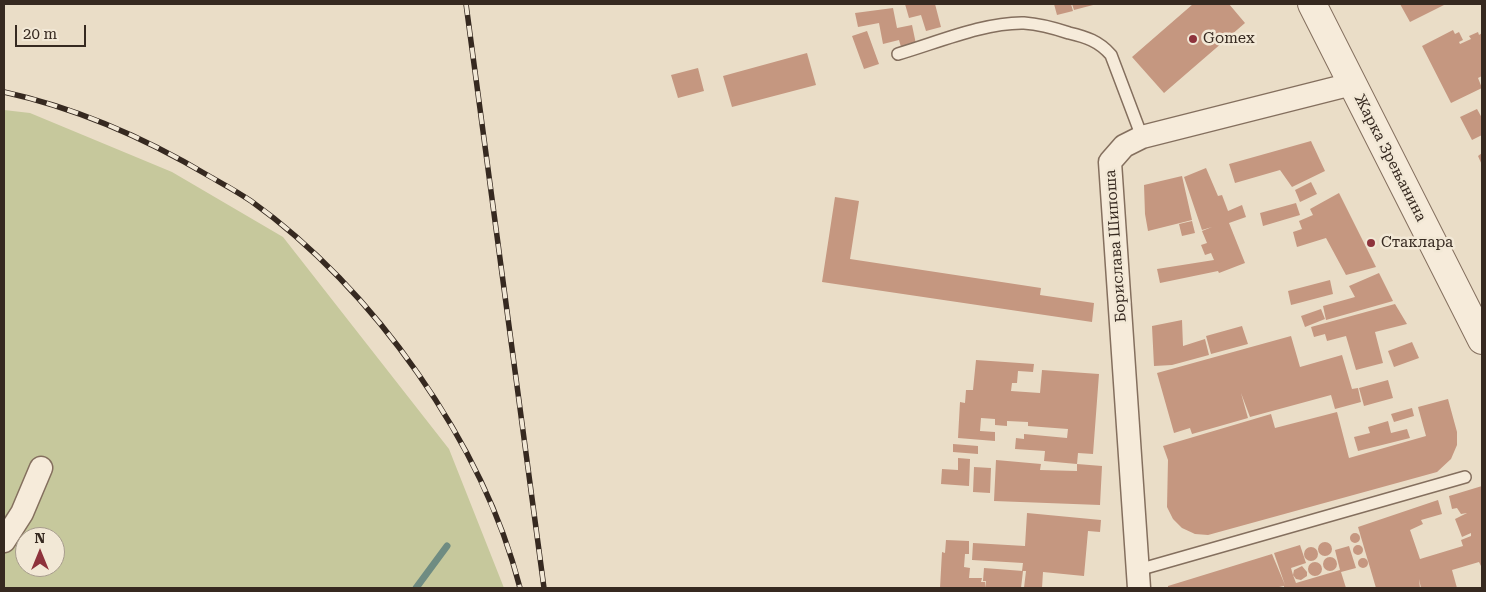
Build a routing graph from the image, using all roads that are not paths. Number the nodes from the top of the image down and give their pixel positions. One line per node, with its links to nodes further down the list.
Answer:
1 (1312, 4): 3 (street, Жарка Зрењанина)
2 (898, 54): 4 (lane)
3 (1352, 84): 4 (street, Борислава Шипоша); 5 (street, Жарка Зрењанина)
4 (1142, 137): 9 (street, Борислава Шипоша)
5 (1482, 340)
6 (41, 468): 8 (street)
7 (1465, 477): 9 (lane)
8 (4, 541)
9 (1139, 579)

